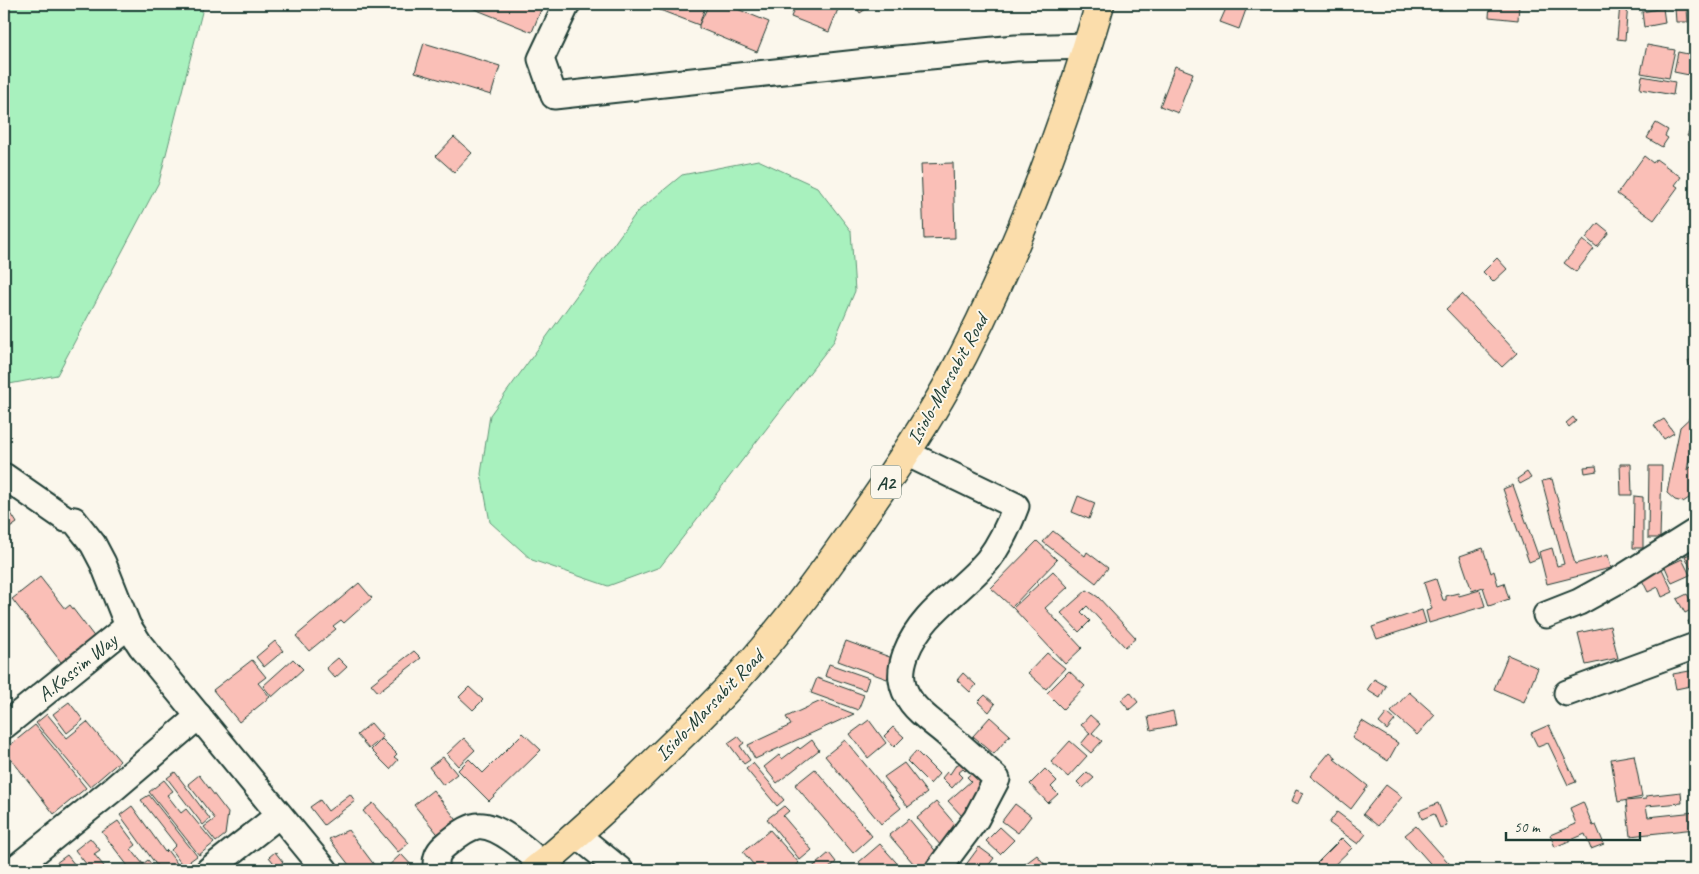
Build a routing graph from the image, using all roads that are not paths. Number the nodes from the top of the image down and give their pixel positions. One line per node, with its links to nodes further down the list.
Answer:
1 (567, 4): 3 (street)
2 (1100, 4): 3 (highway, Isiolo-Marsabit Road / A2)
3 (1088, 46): 4 (highway, Isiolo-Marsabit Road / A2)
4 (906, 453): 14 (highway, Isiolo-Marsabit Road / A2); 21 (street)
5 (4, 476): 8 (street)
6 (1695, 532): 7 (street)
7 (1546, 615)
8 (128, 626): 11 (street); 12 (street, A.Kassim Way)
9 (1695, 646): 10 (street)
10 (1567, 693)
11 (199, 716): 13 (street); 16 (street)
12 (4, 726)
13 (279, 815): 17 (street); 18 (street)
14 (577, 835): 15 (highway, Isiolo-Marsabit Road / A2); 20 (street)
15 (538, 867): 19 (street)
16 (13, 870)
17 (209, 870)
18 (325, 870)
19 (437, 870)
20 (620, 870)
21 (938, 870)

